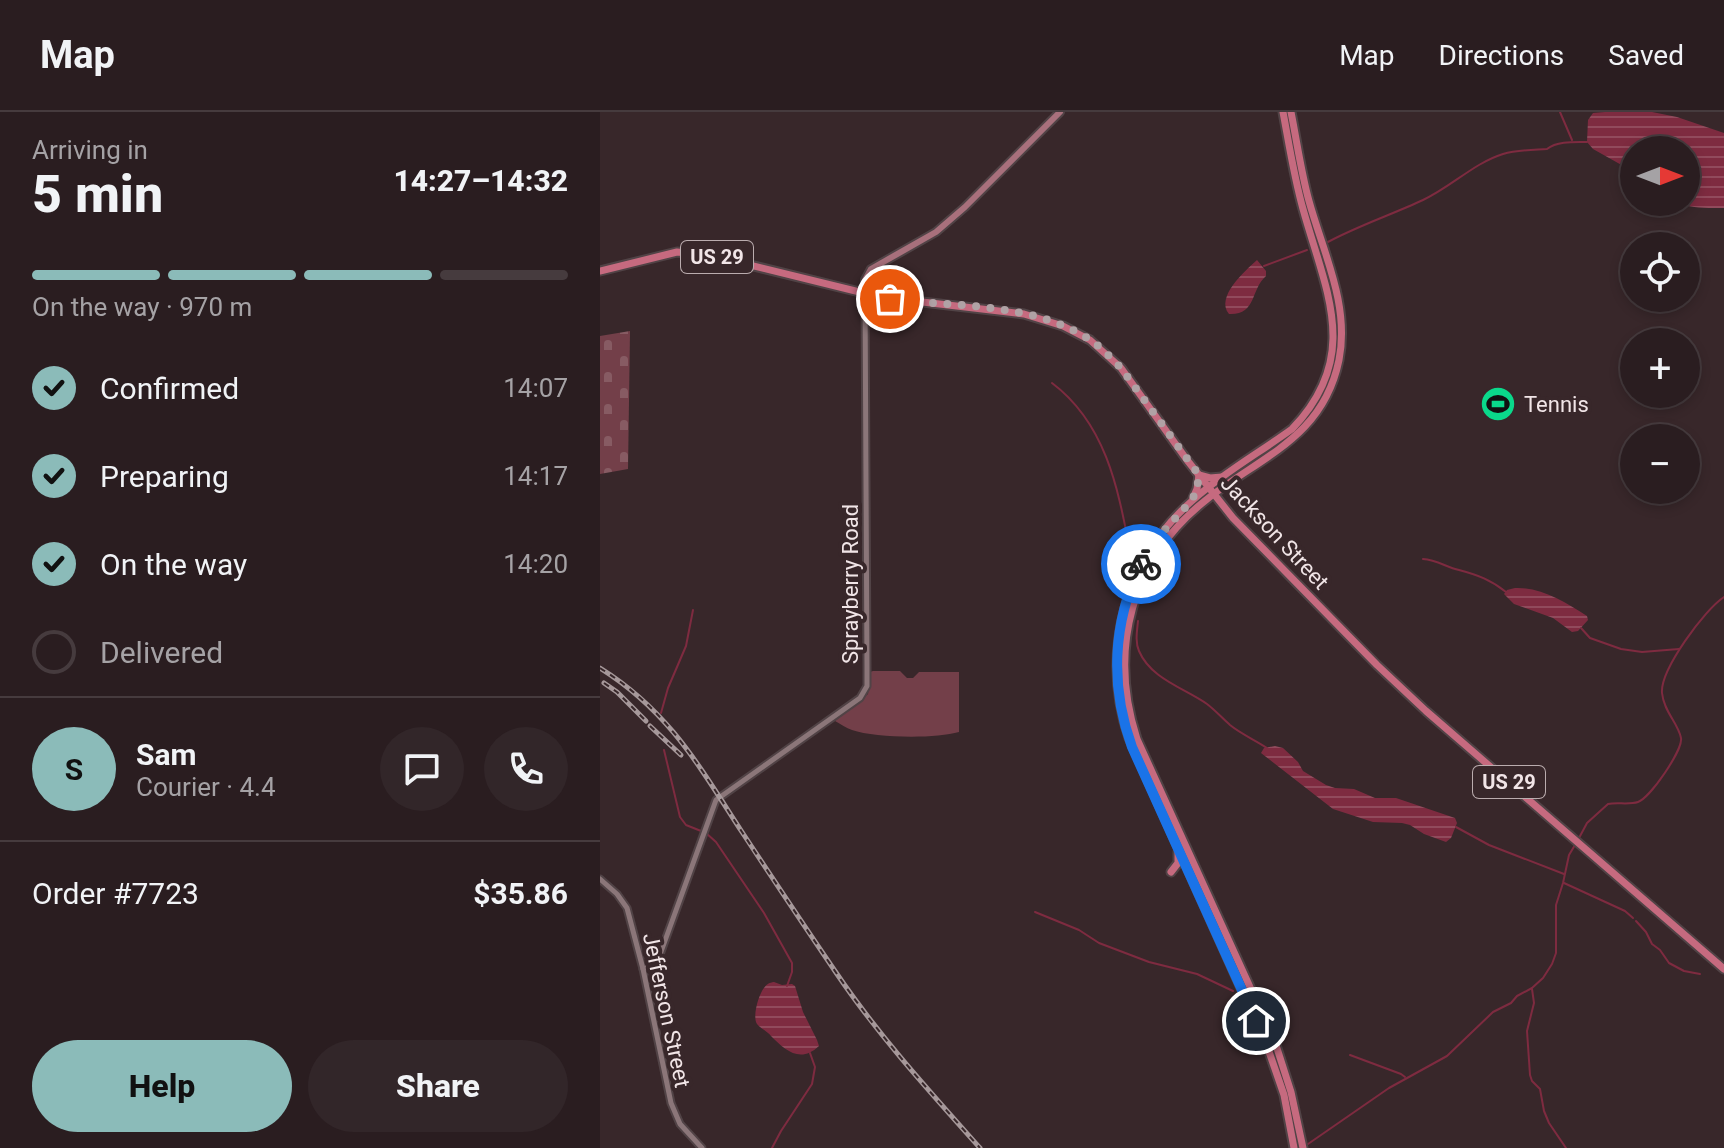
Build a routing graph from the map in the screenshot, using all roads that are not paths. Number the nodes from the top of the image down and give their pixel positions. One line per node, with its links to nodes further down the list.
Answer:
1 (1060, 112): 5 (main road)
2 (1283, 112): 7 (main road)
3 (1291, 112): 7 (main road)
4 (600, 271): 5 (main road, Jackson Street / US 29)
5 (865, 294): 6 (main road, Jackson Street / US 29); 14 (street, Sprayberry Road)
6 (1199, 475): 7 (main road); 8 (main road, Jackson Street / US 29); 9 (main road)
7 (1226, 480): 8 (main road); 10 (main road)
8 (1211, 491): 9 (main road); 10 (main road, Jackson Street / US 29)
9 (1195, 504): 10 (main road); 11 (main road); 18 (main road)
10 (1226, 509): 15 (main road, Jackson Street / US 29)
11 (1174, 839): 12 (main road); 17 (main road)
12 (1171, 872)
13 (601, 882): 14 (street, Jefferson Street)
14 (643, 969): 16 (street, Jefferson Street)
15 (1724, 969)
16 (702, 1148)
17 (1294, 1148)
18 (1303, 1148)

